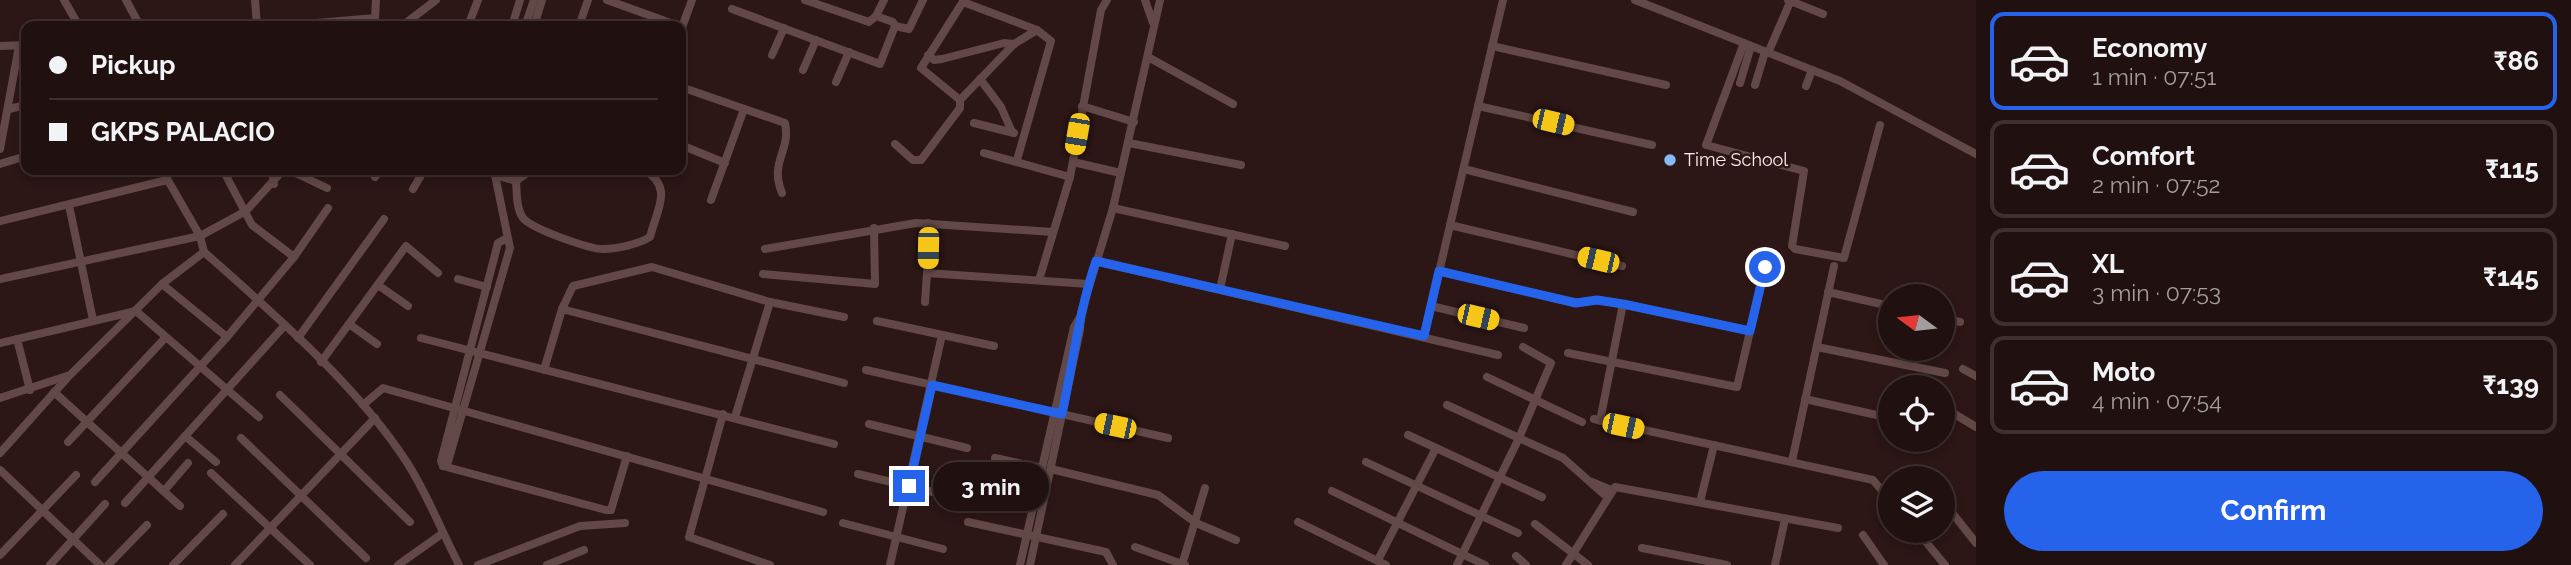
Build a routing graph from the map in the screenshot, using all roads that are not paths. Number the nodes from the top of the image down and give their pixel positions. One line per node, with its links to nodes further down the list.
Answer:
1 (64, 0): 27 (street)
2 (126, 0): 28 (street)
3 (255, 0): 29 (street)
4 (376, 0): 26 (street)
5 (436, 0): 32 (street)
6 (478, 0): 33 (street)
7 (520, 0): 34 (street)
8 (534, 0): 35 (street)
9 (542, 0): 36 (street)
10 (588, 0): 37 (street)
11 (607, 0): 38 (street)
12 (692, 0): 39 (street)
13 (805, 0): 25 (street)
14 (884, 0): 25 (street)
15 (923, 0): 40 (street)
16 (1107, 0): 68 (street)
17 (1145, 0): 41 (street)
18 (1160, 0): 41 (street)
19 (1503, 0): 49 (street)
20 (1636, 0): 46 (street)
21 (1790, 0): 24 (street); 51 (street)
22 (963, 1): 43 (street); 54 (street)
23 (732, 9): 42 (street)
24 (1823, 14)
25 (876, 16): 40 (street)
26 (375, 18): 30 (street); 31 (street)
27 (76, 21)
28 (137, 21)
29 (257, 21)
30 (340, 21)
31 (373, 21)
32 (409, 21)
33 (470, 21)
34 (514, 21)
35 (527, 21)
36 (536, 21)
37 (581, 21)
38 (662, 21)
39 (683, 21)
40 (895, 26): 50 (street)
41 (1154, 26): 55 (street)
42 (784, 28): 44 (street); 53 (street)
43 (1037, 30): 45 (street); 76 (street)
44 (816, 40): 50 (street); 56 (street)
45 (1014, 44): 54 (street); 58 (street)
46 (1748, 44): 51 (street); 60 (street); 74 (street)
47 (0, 46): 48 (street)
48 (21, 46)
49 (1492, 46): 61 (street); 69 (street)
50 (849, 52): 59 (street)
51 (1767, 52): 57 (street); 62 (street)
52 (21, 55): 70 (street)
53 (772, 55)
54 (928, 55): 65 (street)
55 (1148, 57): 66 (street); 72 (street)
56 (803, 69)
57 (1812, 70): 63 (street); 83 (street)
58 (980, 79): 65 (street); 75 (street)
59 (836, 82)
60 (1740, 83)
61 (1666, 85)
62 (1755, 85)
63 (1806, 86)
64 (686, 89): 71 (street)
65 (960, 100): 78 (street)
66 (1233, 104)
67 (21, 106): 70 (street)
68 (1082, 106): 72 (street); 86 (street)
69 (1478, 106): 79 (street); 90 (street)
70 (9, 109): 81 (street)
71 (744, 109): 87 (street); 108 (street)
72 (1133, 122): 77 (street)
73 (974, 123): 75 (street)
74 (1881, 125)
75 (1012, 132): 76 (street)
76 (1024, 135): 85 (street)
77 (1129, 143): 89 (street); 91 (street)
78 (895, 144)
79 (1652, 145)
80 (686, 147): 87 (street)
81 (0, 149)
82 (984, 153): 85 (street)
83 (1976, 154)
84 (21, 158): 88 (street)
85 (1017, 160): 102 (street)
86 (1073, 162): 91 (street); 102 (street)
87 (725, 163): 109 (street)
88 (0, 164)
89 (1241, 164)
90 (1464, 169): 114 (street); 118 (street)
91 (1121, 173): 112 (street)
92 (164, 175): 103 (street)
93 (226, 175): 113 (street)
94 (273, 175): 105 (street)
95 (280, 175): 105 (street)
96 (300, 175): 106 (street)
97 (421, 175): 107 (street)
98 (496, 175): 123 (street)
99 (502, 175): 104 (street)
100 (524, 175): 104 (street)
101 (653, 175): 104 (street)
102 (1070, 177): 120 (street)
103 (167, 180): 110 (street); 122 (street)
104 (516, 181)
105 (274, 184): 113 (street)
106 (327, 188)
107 (413, 189)
108 (782, 193)
109 (711, 200)
110 (69, 205): 116 (street); 129 (street)
111 (328, 208): 127 (street)
112 (1112, 208): 121 (street); 128 (street)
113 (246, 211): 122 (street); 127 (street)
114 (1633, 212)
115 (384, 219): 168 (street)
116 (0, 221)
117 (928, 223): 119 (street); 120 (street); 135 (street)
118 (1450, 225): 130 (street); 133 (street)
119 (874, 228): 125 (street); 136 (street)
120 (1053, 232): 139 (street)
121 (1232, 234): 124 (street); 144 (street)
122 (200, 236): 126 (street); 129 (street)
123 (507, 238): 143 (street); 178 (street)
124 (1285, 246)
125 (765, 249)
126 (204, 252): 141 (street); 146 (street)
127 (294, 257): 146 (street)
128 (1096, 261): 140 (street); 144 (street)
129 (82, 262): 137 (street); 156 (street)
130 (1622, 266)
131 (1834, 266): 145 (street)
132 (1765, 267): 163 (street)
133 (1439, 271): 150 (street); 152 (street)
134 (439, 273): 142 (street)
135 (927, 273): 139 (street); 148 (street)
136 (763, 274)
137 (0, 279)
138 (458, 279): 143 (street)
139 (1040, 280): 140 (street)
140 (1088, 284): 203 (street)
141 (162, 285): 154 (street); 166 (street)
142 (378, 285): 151 (street); 160 (street)
143 (487, 287): 176 (street)
144 (1220, 289): 165 (street)
145 (1828, 292): 149 (street); 175 (street)
146 (259, 300): 161 (street); 166 (street)
147 (770, 302): 153 (street); 155 (street); 180 (street)
148 (925, 302)
149 (1878, 303)
150 (1623, 304): 163 (street); 182 (street)
151 (408, 306)
152 (1431, 306): 162 (street); 165 (street)
153 (562, 309): 180 (street); 185 (street)
154 (136, 311): 156 (street); 167 (street); 188 (street)
155 (844, 317)
156 (93, 320): 170 (street)
157 (877, 320): 164 (street)
158 (1955, 320): 159 (street)
159 (1960, 321)
160 (349, 324): 172 (street); 181 (street)
161 (285, 325): 168 (street); 194 (street)
162 (1524, 328)
163 (1750, 331): 182 (street)
164 (942, 335): 173 (street); 192 (street)
165 (1424, 336): 179 (street)
166 (227, 337): 183 (street)
167 (165, 338): 183 (street); 210 (street)
168 (298, 338): 181 (street)
169 (421, 338): 176 (street)
170 (17, 339): 171 (street); 193 (street)
171 (0, 343)
172 (377, 344)
173 (994, 346)
174 (1523, 347): 199 (street)
175 (1816, 347): 187 (street); 198 (street)
176 (469, 352): 178 (street); 202 (street)
177 (1568, 353): 182 (street)
178 (479, 354): 185 (street); 202 (street)
179 (1498, 355)
180 (751, 360): 191 (street); 207 (street)
181 (321, 362): 200 (street)
182 (1611, 362): 222 (street)
183 (201, 367): 194 (street); 226 (street)
184 (1963, 369): 189 (street)
185 (544, 370): 204 (street)
186 (866, 370): 192 (street)
187 (1945, 373)
188 (70, 375): 193 (street); 195 (street)
189 (1976, 376)
190 (1487, 377): 199 (street)
191 (844, 383)
192 (932, 385): 203 (street); 216 (street)
193 (30, 390): 197 (street)
194 (227, 390): 208 (street); 215 (street)
195 (54, 393): 210 (street); 225 (street)
196 (280, 395): 227 (street)
197 (0, 398)
198 (1805, 399): 206 (street); 231 (street)
199 (1535, 400): 211 (street); 219 (street)
200 (363, 405): 202 (street); 209 (street)
201 (1447, 405): 219 (street)
202 (459, 410): 228 (street); 228 (street)
203 (1059, 413): 218 (street); 234 (street)
204 (723, 414): 207 (street); 241 (street)
205 (1955, 414): 213 (street)
206 (1878, 415)
207 (735, 416): 221 (street)
208 (259, 417)
209 (375, 418): 227 (street); 275 (street)
210 (87, 422): 220 (street); 226 (street)
211 (1582, 422)
212 (869, 424): 216 (street)
213 (1976, 427)
214 (1408, 435): 224 (street)
215 (185, 436): 232 (street); 239 (street)
216 (920, 437): 223 (street); 244 (street)
217 (241, 438): 250 (street)
218 (1168, 438)
219 (1518, 438): 240 (street); 249 (street)
220 (68, 442)
221 (834, 444)
222 (1714, 445): 231 (street); 253 (street)
223 (967, 448)
224 (1436, 448): 240 (street); 243 (street)
225 (0, 453)
226 (121, 453): 239 (street); 242 (street)
227 (341, 454): 250 (street); 263 (street)
228 (627, 456): 241 (street)
229 (995, 458): 234 (street)
230 (1366, 461): 243 (street)
231 (1792, 461): 245 (street)
232 (215, 462)
233 (188, 463): 247 (street)
234 (1046, 468): 268 (street); 277 (street)
235 (0, 470): 257 (street)
236 (211, 473): 272 (street)
237 (858, 474): 244 (street)
238 (76, 475): 257 (street)
239 (148, 477): 247 (street); 255 (street)
240 (1500, 477): 251 (street); 260 (street)
241 (704, 479): 258 (street); 303 (street)
242 (95, 482)
243 (1415, 485): 260 (street); 269 (street)
244 (909, 486): 252 (street); 278 (street)
245 (1878, 486)
246 (1205, 488): 268 (street)
247 (164, 491): 256 (street)
248 (1332, 491): 269 (street)
249 (1609, 493): 253 (street); 288 (street)
250 (302, 494): 272 (street); 291 (street)
251 (1542, 497)
252 (962, 499)
253 (1700, 502): 262 (street)
254 (105, 503): 279 (street)
255 (125, 503)
256 (180, 506)
257 (41, 509): 279 (street); 289 (street)
258 (823, 512)
259 (223, 514): 296 (street)
260 (1481, 515): 274 (street); 287 (street)
261 (1955, 516): 282 (street)
262 (1784, 519): 273 (street); 315 (street)
263 (410, 522)
264 (968, 522): 277 (street)
265 (1298, 522): 292 (street)
266 (625, 523): 301 (street)
267 (843, 523): 278 (street)
268 (1196, 523): 280 (street); 308 (street)
269 (1397, 523): 287 (street); 292 (street)
270 (1535, 523): 288 (street)
271 (147, 526): 295 (street)
272 (271, 528): 297 (street); 298 (street)
273 (1838, 528)
274 (1518, 533)
275 (443, 534): 299 (street); 300 (street)
276 (1863, 535): 316 (street)
277 (1032, 536): 305 (street); 306 (street); 307 (street)
278 (897, 538): 285 (street); 304 (street)
279 (73, 540): 293 (street); 294 (street)
280 (1236, 540)
281 (1927, 543): 317 (street)
282 (1976, 543)
283 (1135, 547): 308 (street)
284 (1642, 548): 314 (street)
285 (943, 549)
286 (583, 550): 302 (street)
287 (1462, 554): 309 (street); 310 (street)
288 (1573, 554): 312 (street); 313 (street)
289 (0, 555)
290 (1516, 556): 311 (street)
291 (366, 558)
292 (1382, 563)
293 (50, 565)
294 (100, 565)
295 (108, 565)
296 (173, 565)
297 (235, 565)
298 (310, 565)
299 (398, 565)
300 (459, 565)
301 (478, 565)
302 (547, 565)
303 (770, 565)
304 (890, 565)
305 (1020, 565)
306 (1030, 565)
307 (1113, 565)
308 (1184, 565)
309 (1457, 565)
310 (1485, 565)
311 (1526, 565)
312 (1566, 565)
313 (1588, 565)
314 (1723, 565)
315 (1775, 565)
316 (1884, 565)
317 (1945, 565)

